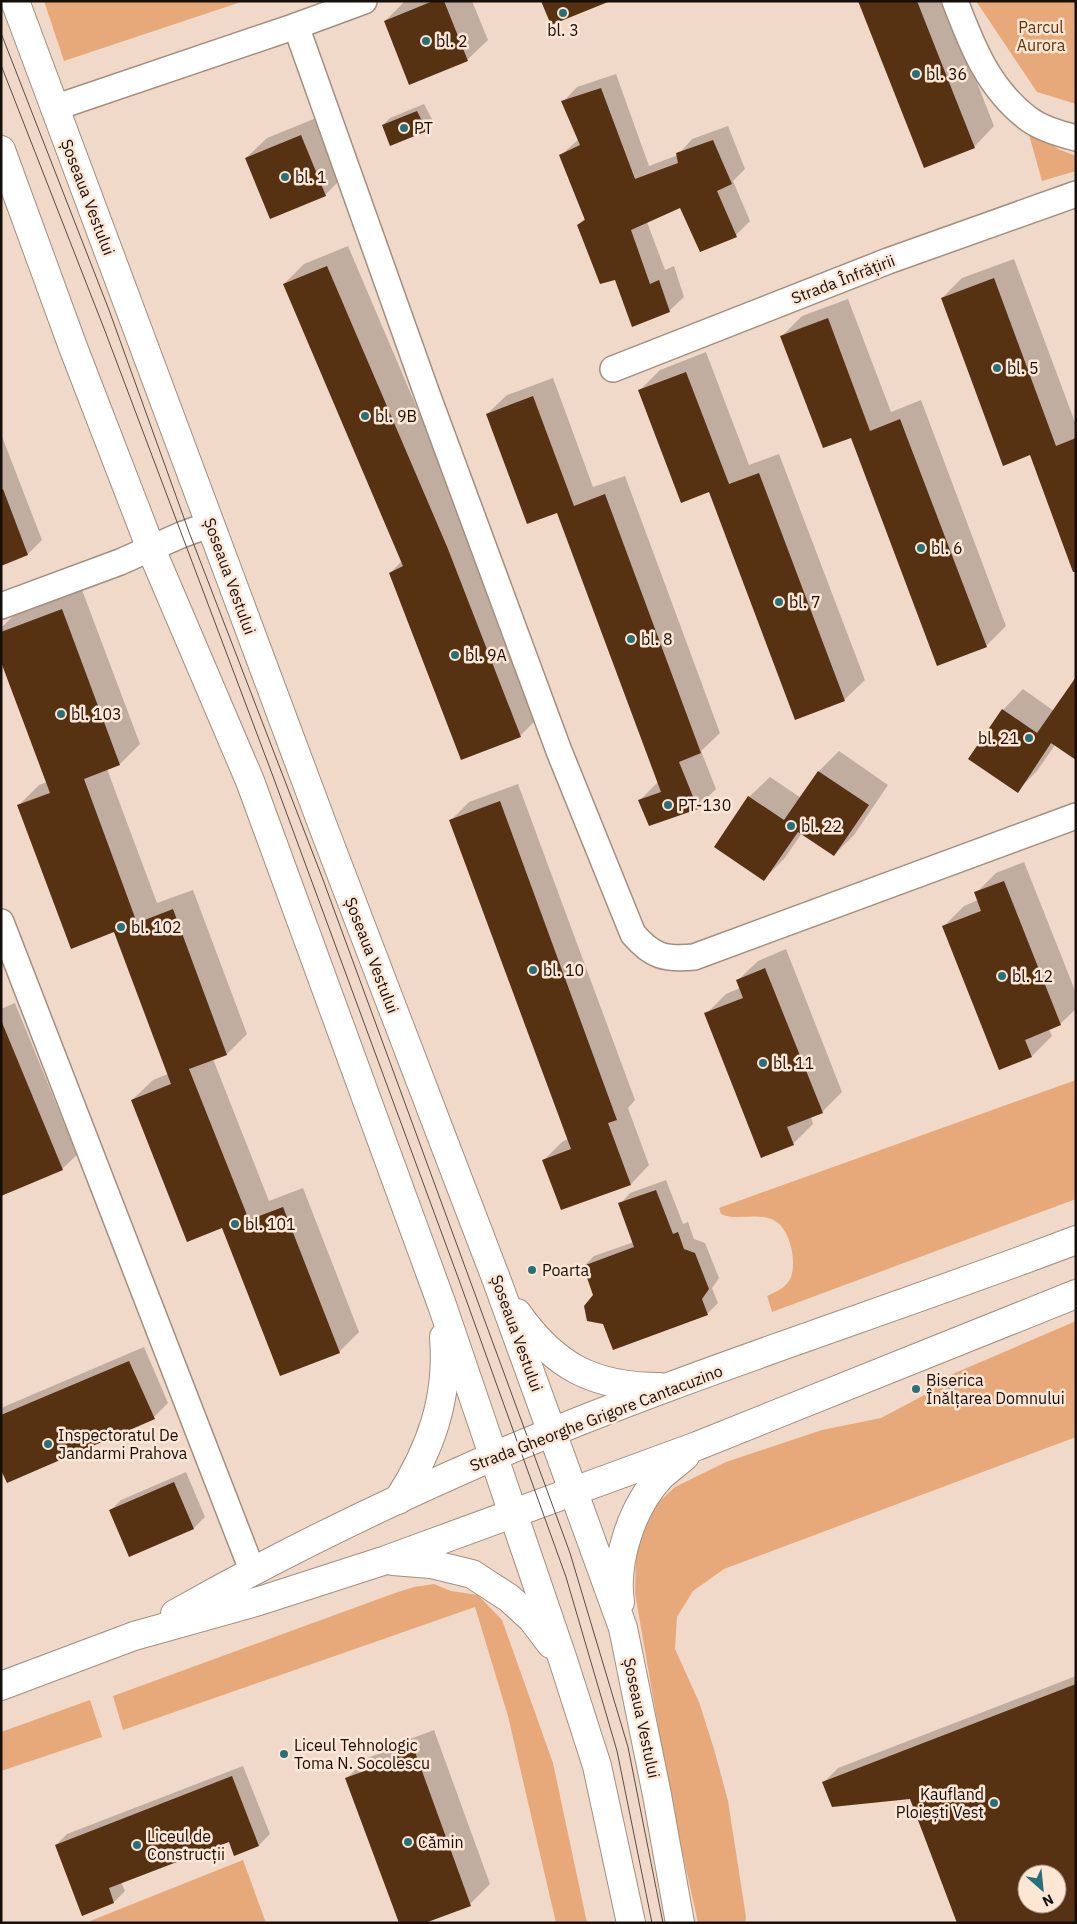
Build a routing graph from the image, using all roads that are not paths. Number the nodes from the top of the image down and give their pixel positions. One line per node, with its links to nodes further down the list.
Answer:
1 (15, 1): 5 (main road, Șoseaua Vestului)
2 (364, 1): 4 (street)
3 (955, 1): 6 (street)
4 (296, 26): 5 (street); 13 (street)
5 (54, 108): 10 (main road, Șoseaua Vestului)
6 (1076, 138)
7 (1, 150): 11 (main road)
8 (1076, 194): 9 (street, Strada Înfrățirii)
9 (613, 369)
10 (211, 524): 11 (street); 16 (main road, Șoseaua Vestului)
11 (151, 549): 12 (street); 18 (main road)
12 (1, 606)
13 (1076, 816)
14 (1, 922): 27 (street)
15 (1076, 1240): 19 (main road, Strada Gheorghe Grigore Cantacuzino)
16 (499, 1287): 19 (main road); 20 (main road, Șoseaua Vestului)
17 (1076, 1294): 21 (main road, Strada Gheorghe Grigore Cantacuzino)
18 (442, 1306): 22 (main road); 24 (main road)
19 (669, 1387): 20 (main road, Strada Gheorghe Grigore Cantacuzino)
20 (553, 1433): 22 (main road, Strada Gheorghe Grigore Cantacuzino); 23 (main road, Șoseaua Vestului)
21 (697, 1446): 23 (main road, Strada Gheorghe Grigore Cantacuzino); 28 (main road)
22 (493, 1457): 24 (main road, Strada Gheorghe Grigore Cantacuzino); 25 (main road)
23 (574, 1491): 25 (main road, Strada Gheorghe Grigore Cantacuzino); 28 (main road, Șoseaua Vestului)
24 (398, 1500): 27 (main road, Strada Gheorghe Grigore Cantacuzino)
25 (512, 1513): 26 (main road, Strada Gheorghe Grigore Cantacuzino); 30 (main road)
26 (386, 1560): 29 (main road, Strada Gheorghe Grigore Cantacuzino); 30 (main road)
27 (252, 1570): 29 (main road, Strada Gheorghe Grigore Cantacuzino)
28 (623, 1628): 33 (main road, Șoseaua Vestului)
29 (134, 1636): 31 (main road, Strada Gheorghe Grigore Cantacuzino)
30 (563, 1660): 32 (main road)
31 (1, 1686)
32 (631, 1923)
33 (680, 1923)

